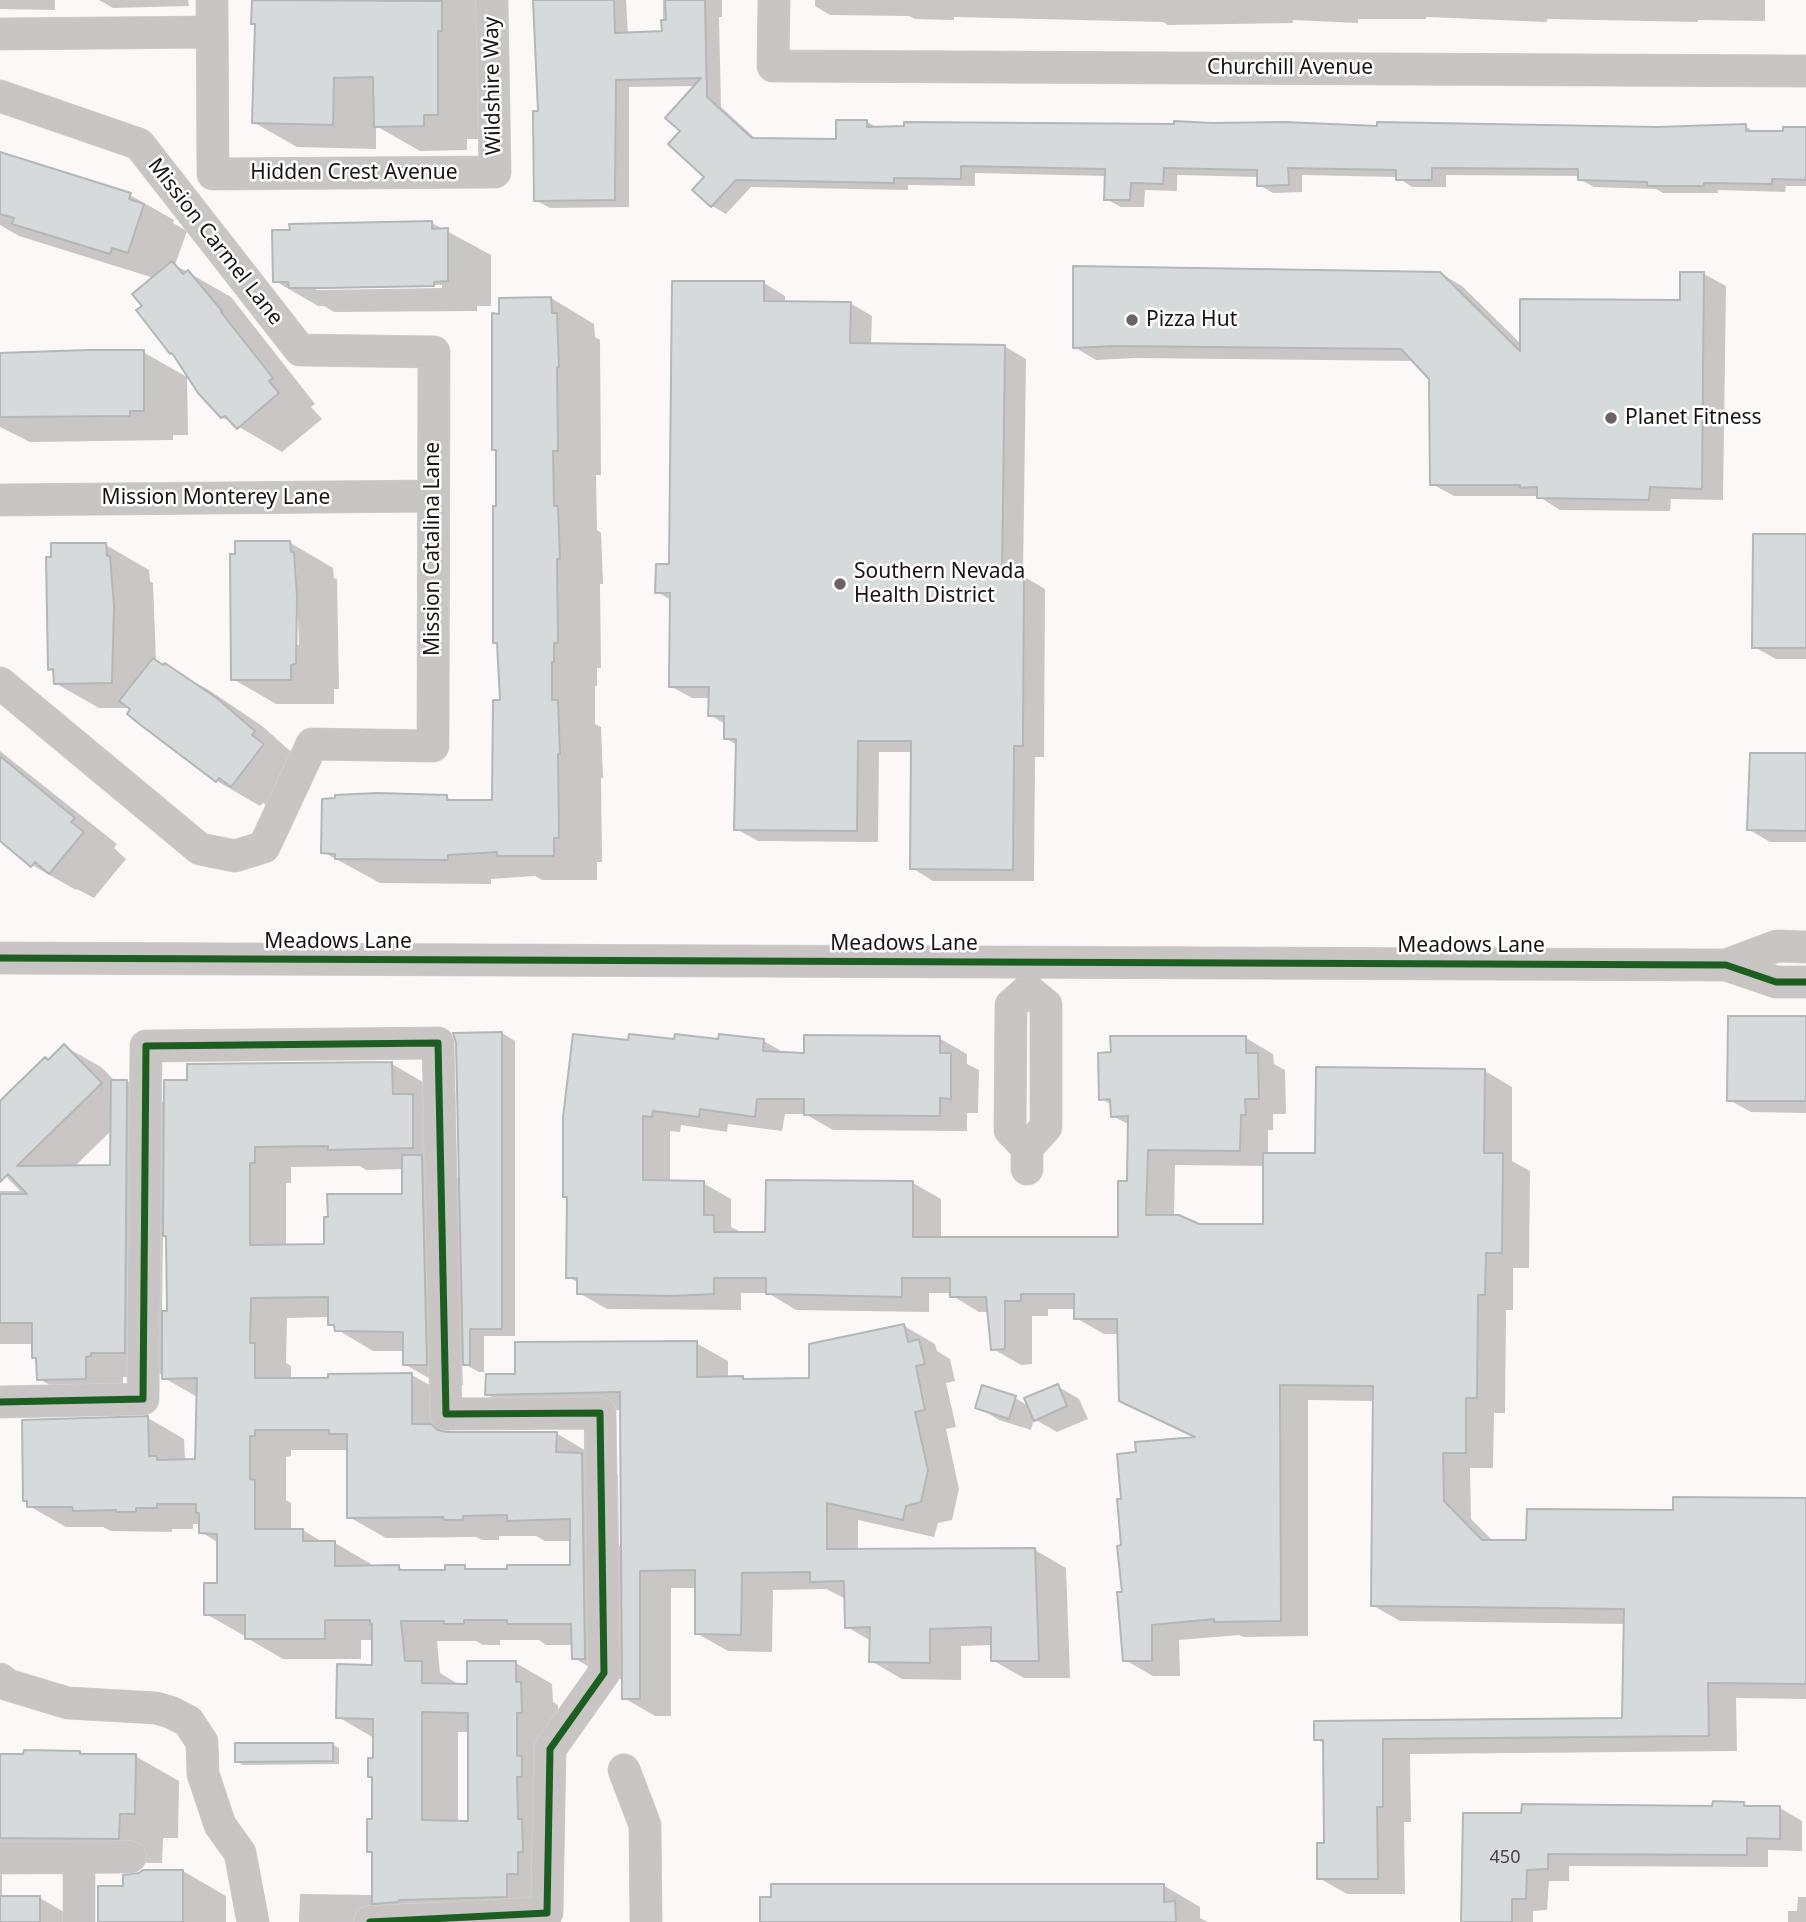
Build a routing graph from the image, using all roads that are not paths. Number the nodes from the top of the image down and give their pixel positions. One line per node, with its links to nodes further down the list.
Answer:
1 (212, 0): 4 (street)
2 (492, 0): 8 (street, Wildshire Way)
3 (774, 0): 6 (street, Churchill Avenue)
4 (212, 32): 5 (street); 8 (street, Hidden Crest Avenue)
5 (0, 34)
6 (1806, 71)
7 (0, 96): 9 (street, Mission Carmel Lane)
8 (495, 172)
9 (434, 352): 10 (street, Mission Catalina Lane)
10 (432, 496): 11 (street, Mission Monterey Lane); 12 (street, Mission Catalina Lane)
11 (0, 500)
12 (0, 684)
13 (1806, 947): 15 (street, Meadows Lane)
14 (0, 958): 16 (street, Meadows Lane)
15 (1726, 965): 16 (street, Meadows Lane); 17 (street, Meadows Lane)
16 (1028, 976): 18 (street)
17 (1806, 982)
18 (1027, 1158)
19 (0, 1402): 27 (street)
20 (0, 1679): 26 (street)
21 (624, 1770): 28 (street)
22 (79, 1857): 23 (street); 24 (street); 25 (street)
23 (130, 1857)
24 (0, 1858)
25 (79, 1922)
26 (253, 1922)
27 (370, 1922)
28 (646, 1922)

